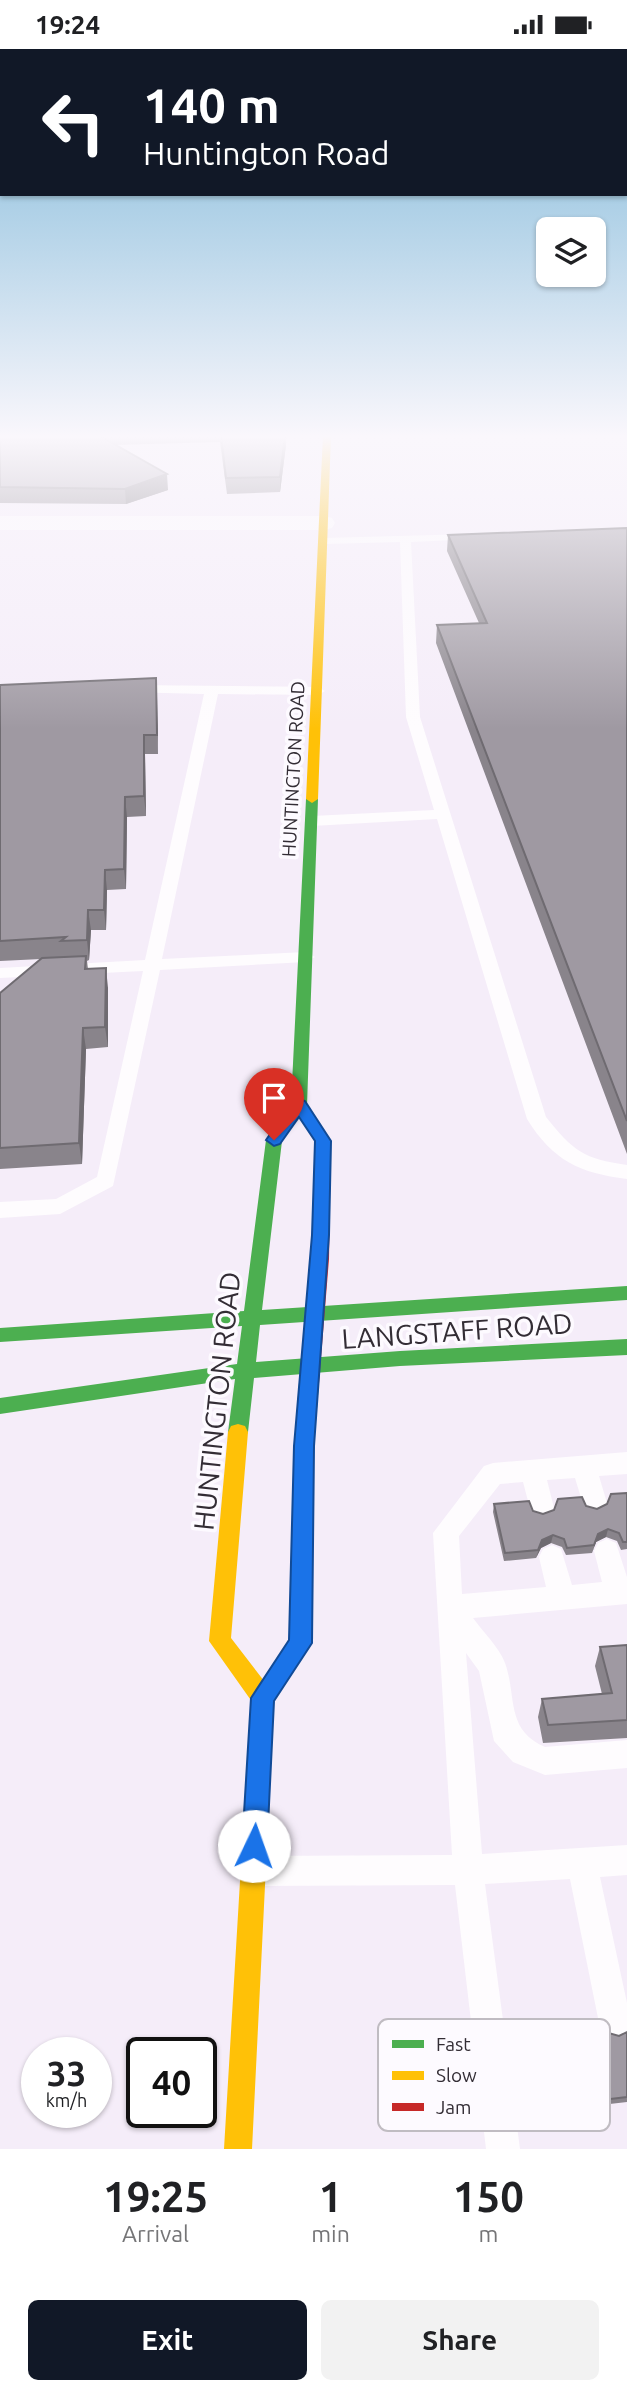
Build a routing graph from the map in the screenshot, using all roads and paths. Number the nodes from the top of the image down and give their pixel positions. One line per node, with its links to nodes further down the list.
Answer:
1 (324, 533): 7 (street, HUNTINGTON ROAD)
2 (334, 533): 4 (lane)
3 (488, 537): 4 (lane)
4 (405, 540): 8 (lane)
5 (116, 689): 6 (lane)
6 (212, 689): 7 (lane); 11 (lane)
7 (318, 691): 9 (street, HUNTINGTON ROAD)
8 (443, 814): 9 (lane); 14 (lane)
9 (312, 821): 10 (street, HUNTINGTON ROAD)
10 (306, 957): 11 (lane); 13 (street, HUNTINGTON ROAD)
11 (154, 964): 12 (lane); 15 (lane)
12 (0, 973)
13 (299, 1105): 17 (street); 18 (street, HUNTINGTON ROAD)
14 (627, 1172)
15 (0, 1210)
16 (627, 1293): 17 (street, LANGSTAFF ROAD)
17 (314, 1314): 18 (street, LANGSTAFF ROAD); 21 (street)
18 (252, 1318): 19 (street, LANGSTAFF ROAD); 22 (street, HUNTINGTON ROAD)
19 (0, 1335)
20 (627, 1347): 21 (street, LANGSTAFF ROAD)
21 (308, 1368): 22 (street, LANGSTAFF ROAD); 34 (street)
22 (245, 1372): 23 (street, LANGSTAFF ROAD); 34 (street, HUNTINGTON ROAD)
23 (0, 1406)
24 (627, 1463): 25 (lane)
25 (584, 1466): 26 (lane); 27 (lane)
26 (533, 1471): 28 (lane); 33 (lane)
27 (594, 1503)
28 (541, 1508)
29 (607, 1551): 31 (lane)
30 (552, 1556): 32 (lane)
31 (623, 1592): 32 (lane)
32 (562, 1598): 33 (lane)
33 (449, 1608): 35 (lane); 38 (lane)
34 (263, 1698): 39 (street)
35 (627, 1754)
36 (627, 1860): 37 (lane)
37 (582, 1863): 38 (lane); 41 (lane)
38 (468, 1870): 39 (lane); 40 (lane)
39 (253, 1871): 43 (street)
40 (487, 2019)
41 (615, 2023)
42 (501, 2131): 44 (lane)
43 (238, 2149)
44 (503, 2149)

